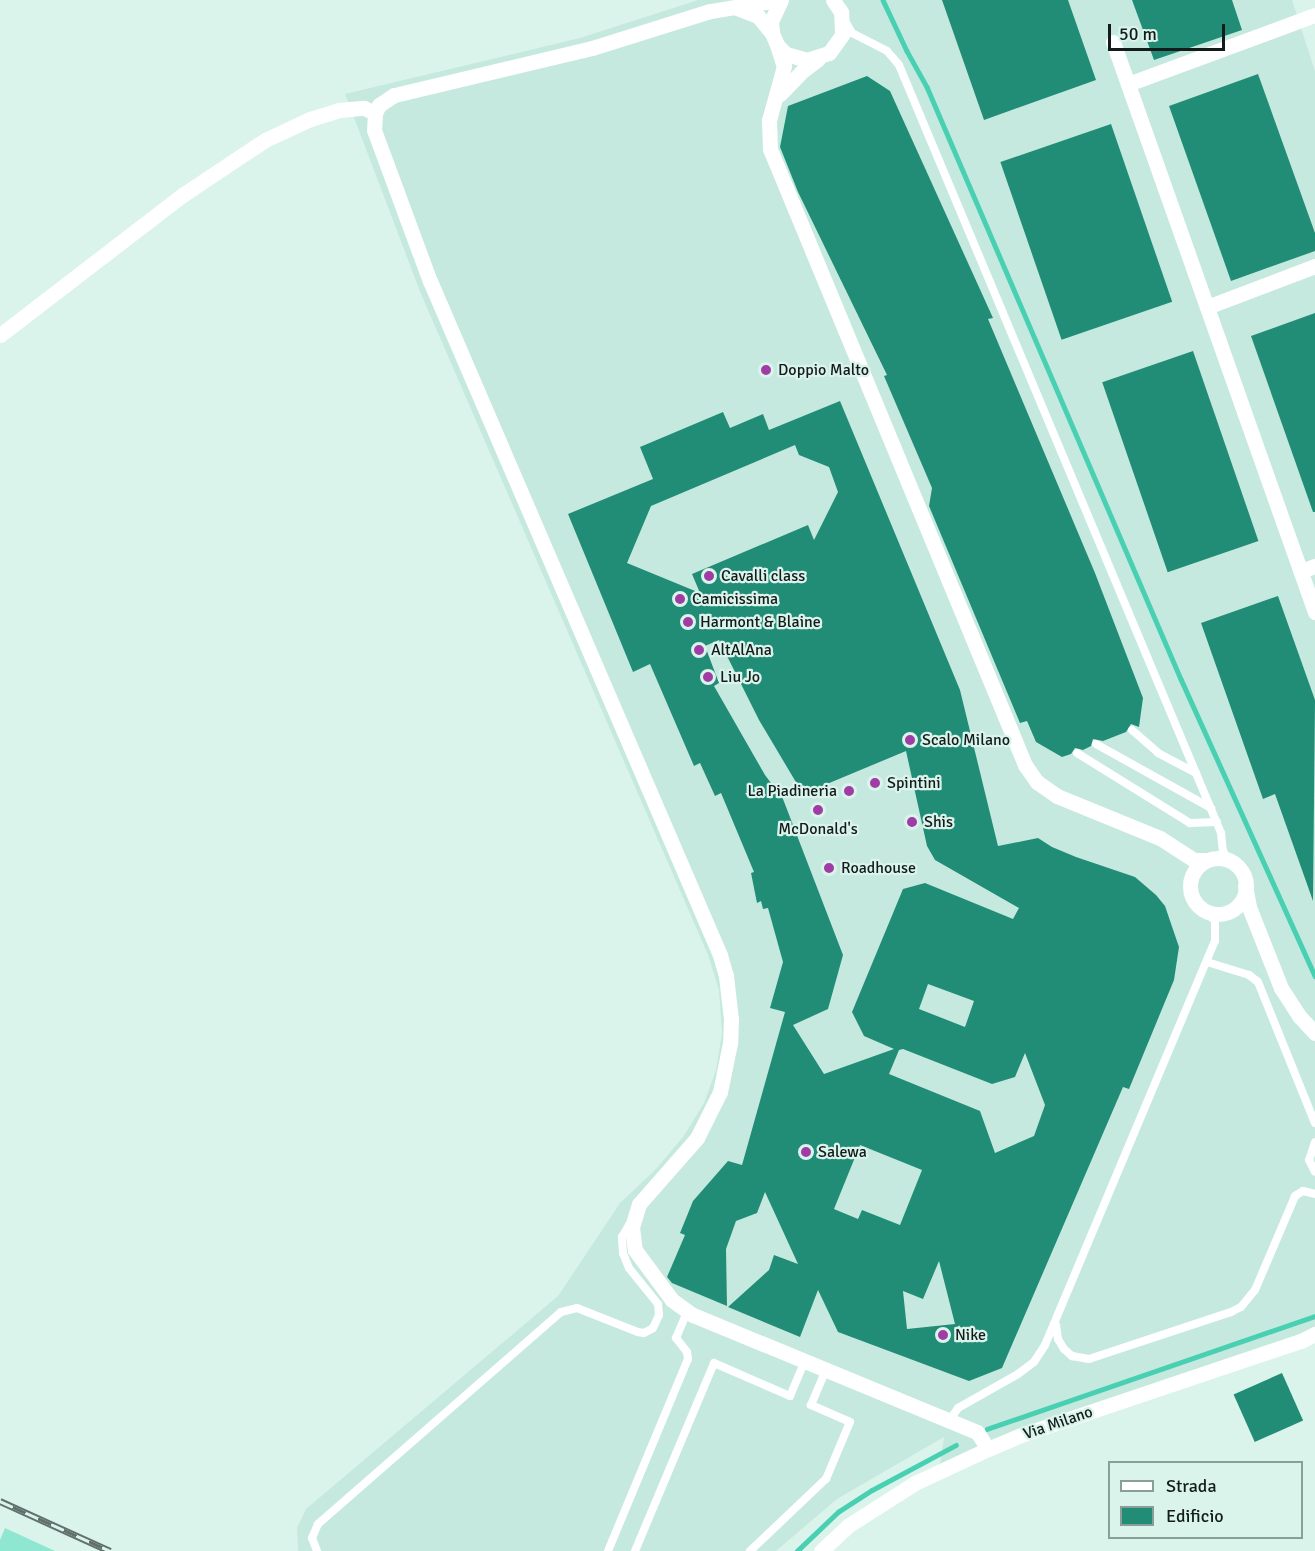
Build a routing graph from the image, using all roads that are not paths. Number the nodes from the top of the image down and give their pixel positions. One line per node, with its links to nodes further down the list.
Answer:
1 (780, 0): 3 (street); 5 (street)
2 (836, 4): 7 (street); 19 (lane)
3 (725, 8): 5 (street); 10 (street)
4 (1315, 15): 8 (street)
5 (775, 39): 7 (street); 9 (street)
6 (1113, 42): 8 (street)
7 (819, 59): 9 (street)
8 (1128, 84): 12 (street)
9 (772, 106): 22 (street)
10 (375, 113): 13 (street); 36 (street)
11 (1315, 266): 12 (street)
12 (1207, 307): 14 (street)
13 (0, 336)
14 (1308, 569): 15 (street)
15 (1315, 612)
16 (1132, 730): 19 (lane)
17 (1095, 744): 20 (lane)
18 (1077, 753): 21 (lane)
19 (1196, 773): 20 (lane)
20 (1211, 808): 21 (lane)
21 (1217, 822): 24 (lane)
22 (1176, 848): 23 (street); 25 (street)
23 (1207, 860): 24 (street); 25 (street)
24 (1229, 861): 26 (street)
25 (1190, 880): 28 (street)
26 (1245, 886): 27 (street); 29 (street)
27 (1230, 910): 28 (street); 29 (street)
28 (1206, 911): 30 (lane)
29 (1256, 926): 31 (street)
30 (1207, 962): 32 (lane); 38 (lane)
31 (1315, 1034)
32 (1315, 1123)
33 (1315, 1142): 34 (lane)
34 (1315, 1172)
35 (1315, 1194): 38 (lane)
36 (633, 1220): 37 (street); 44 (lane)
37 (687, 1312): 40 (street); 45 (lane)
38 (1056, 1320): 42 (lane)
39 (1315, 1334): 43 (street, Via Milano)
40 (805, 1361): 41 (street); 46 (lane)
41 (826, 1370): 42 (street); 47 (lane)
42 (949, 1421): 43 (street)
43 (988, 1449): 48 (street, Via Milano)
44 (317, 1551)
45 (608, 1551)
46 (634, 1551)
47 (750, 1551)
48 (821, 1551)

